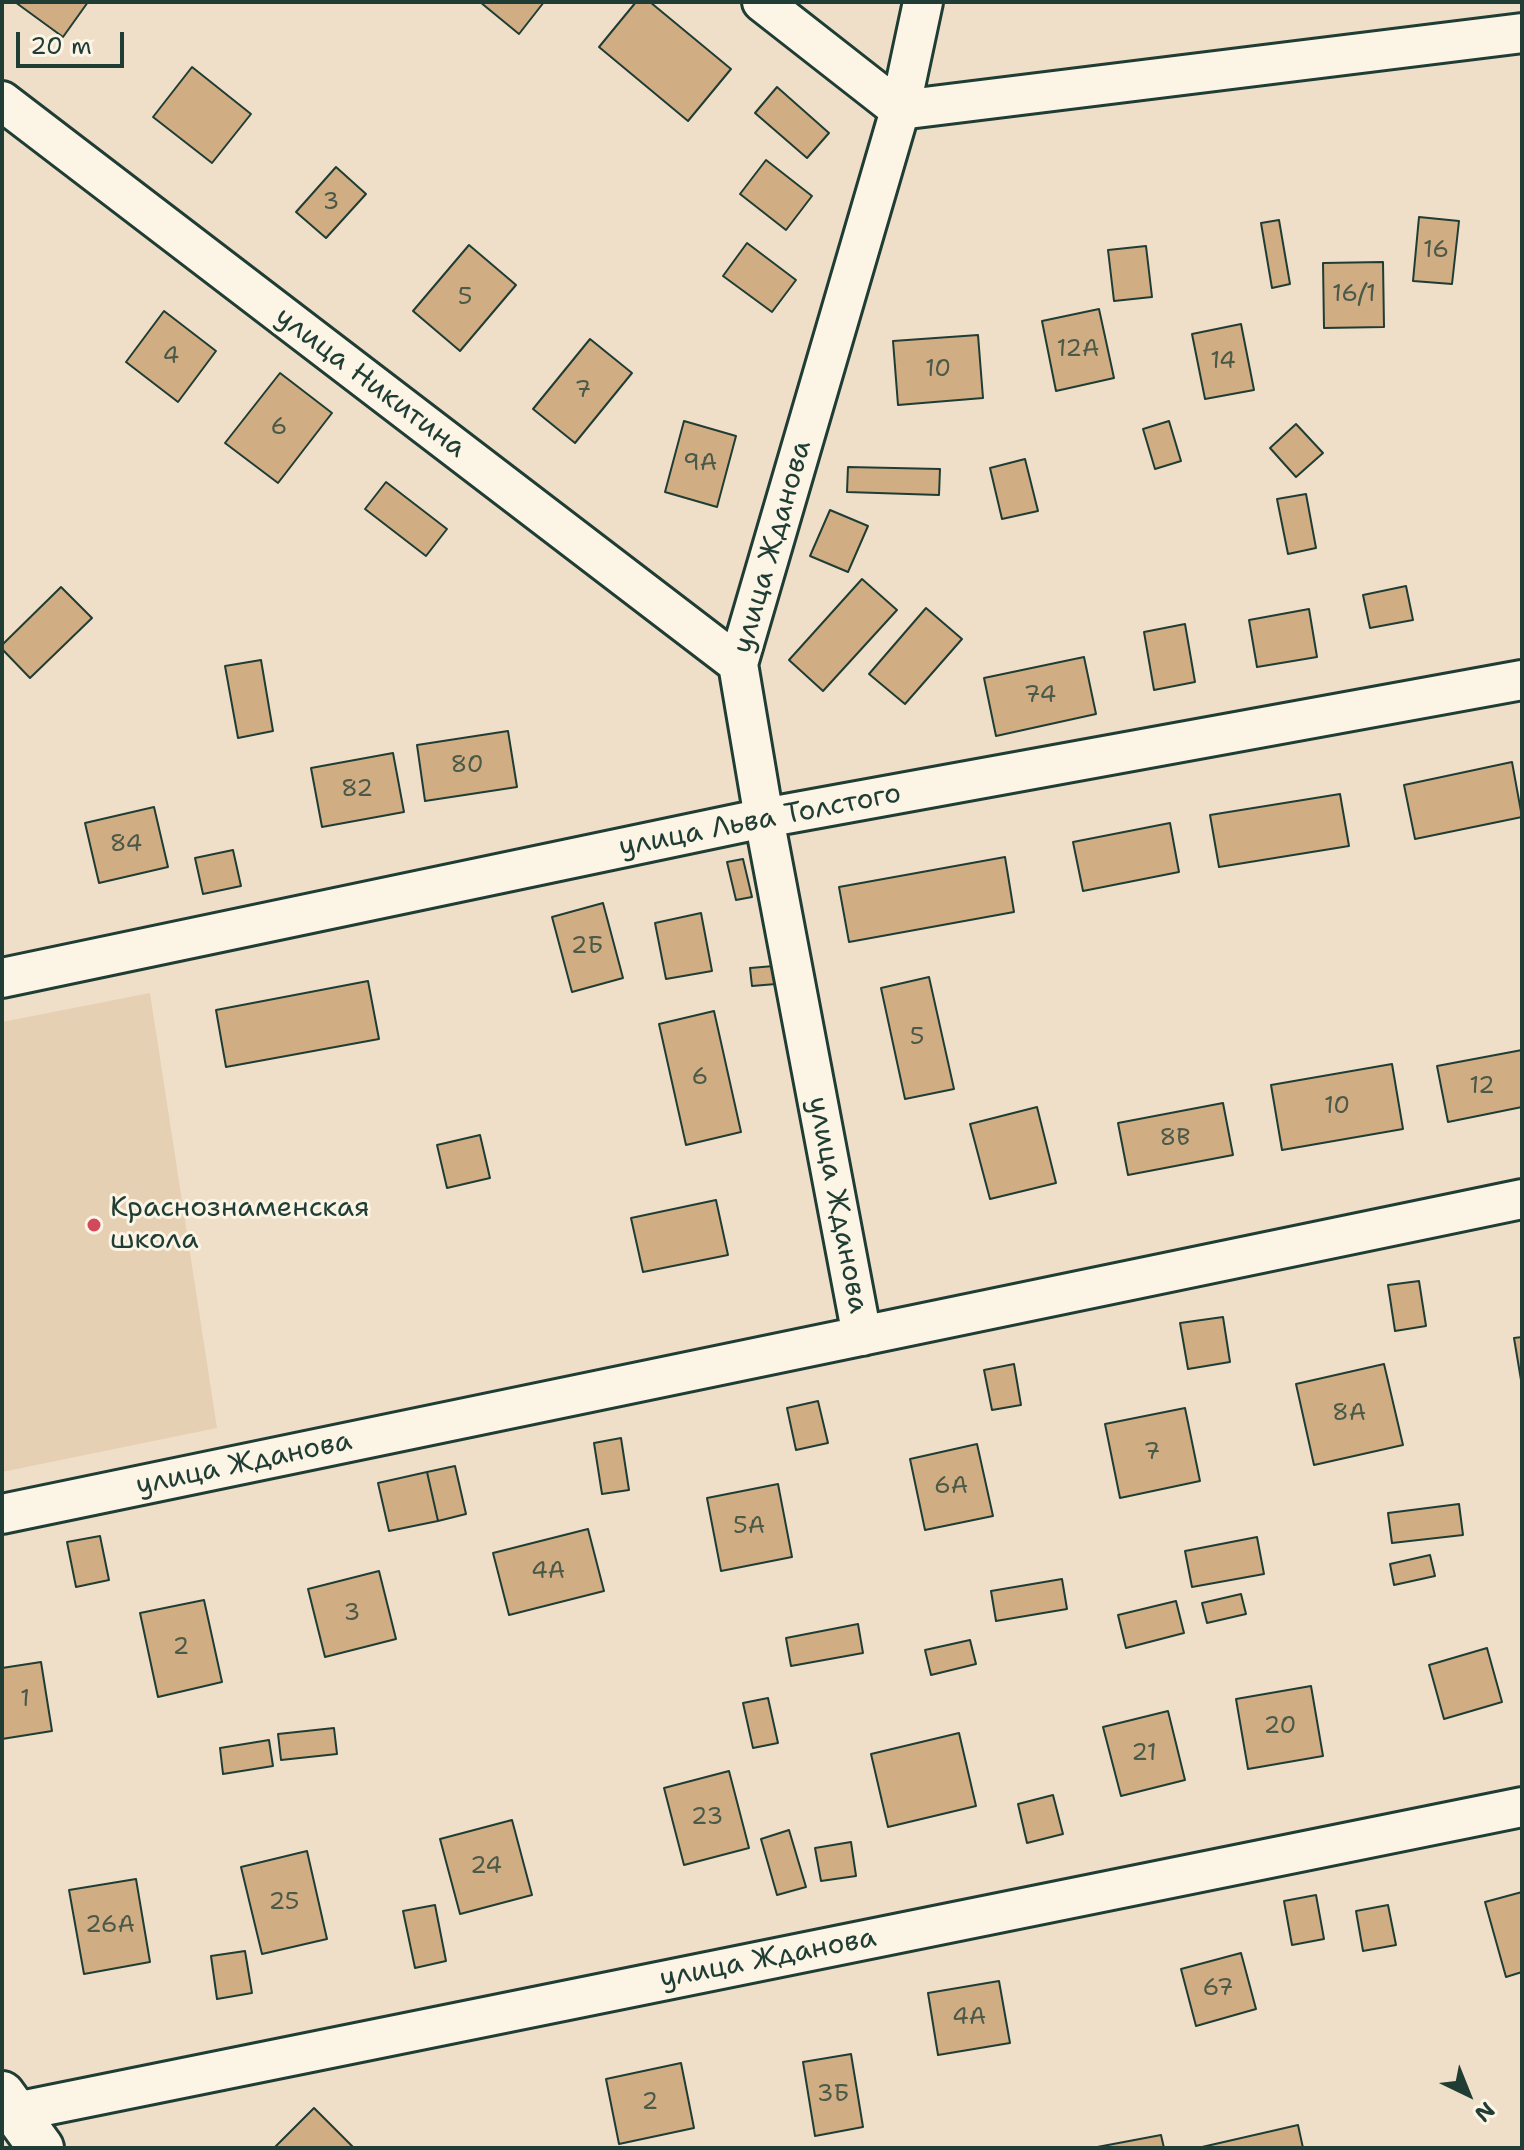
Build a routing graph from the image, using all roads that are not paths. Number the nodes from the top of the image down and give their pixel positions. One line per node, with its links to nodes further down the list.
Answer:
1 (762, 2): 5 (street)
2 (923, 2): 5 (street, улица Жданова)
3 (1522, 33): 5 (street)
4 (2, 101): 6 (street, улица Никитина)
5 (900, 110): 6 (street, улица Жданова)
6 (738, 664): 8 (street, улица Жданова)
7 (1522, 680): 8 (street, улица Льва Толстого)
8 (764, 818): 9 (street, улица Льва Толстого); 11 (street, улица Жданова)
9 (2, 978)
10 (1522, 1199): 11 (street, улица Жданова)
11 (862, 1336): 12 (street, улица Жданова)
12 (2, 1514)
13 (1522, 1807): 14 (street, улица Жданова)
14 (8, 2103): 15 (street)
15 (41, 2148)

